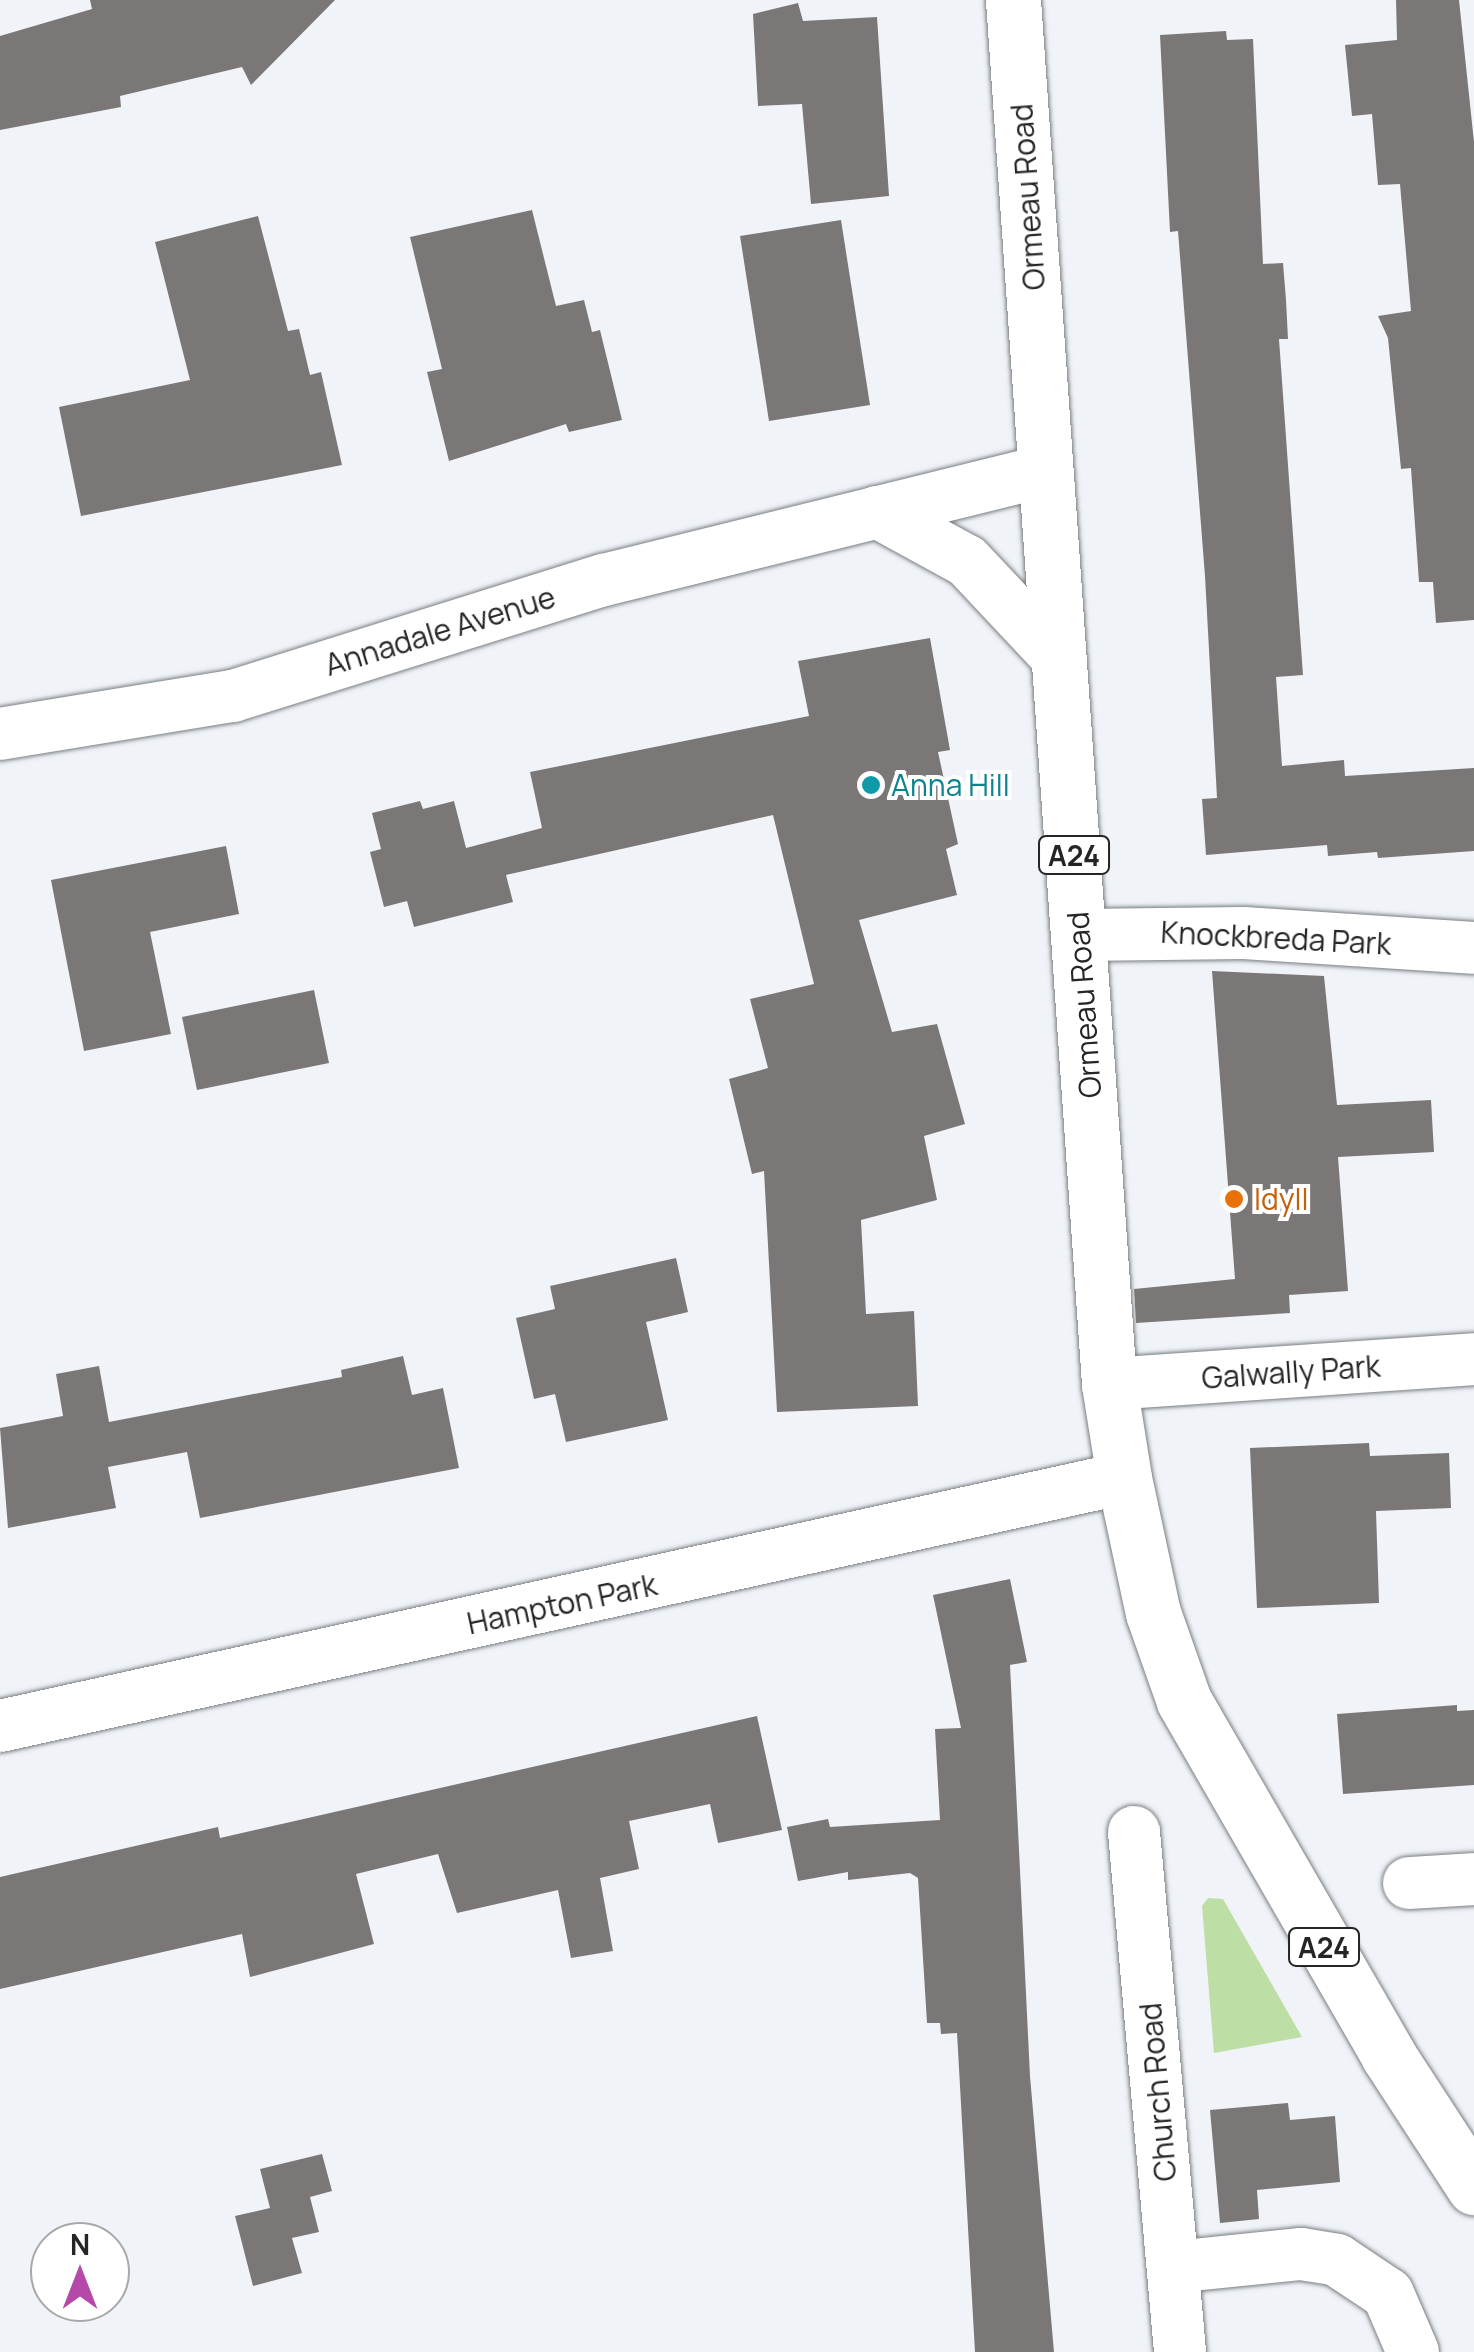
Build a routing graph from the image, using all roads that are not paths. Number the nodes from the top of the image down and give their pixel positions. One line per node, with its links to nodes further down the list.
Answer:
1 (1012, 0): 2 (main road, Ormeau Road / A24)
2 (1046, 470): 3 (street, Annadale Avenue); 4 (main road, Ormeau Road / A24)
3 (877, 512): 4 (street); 5 (street, Annadale Avenue)
4 (1060, 660): 6 (main road, Ormeau Road / A24)
5 (0, 734)
6 (1079, 935): 7 (street, Knockbreda Park); 9 (main road, Ormeau Road / A24)
7 (1474, 948)
8 (1474, 1359): 9 (street, Galwally Park)
9 (1109, 1384): 10 (main road, Ormeau Road / A24)
10 (1124, 1478): 11 (street, Hampton Park); 15 (main road, Ormeau Road / A24)
11 (0, 1726)
12 (1134, 1832): 16 (street, Church Road)
13 (1474, 1879): 14 (street)
14 (1409, 1882)
15 (1474, 2187)
16 (1173, 2267): 17 (street, Church Road); 18 (street)
17 (1180, 2352)
18 (1413, 2352)

